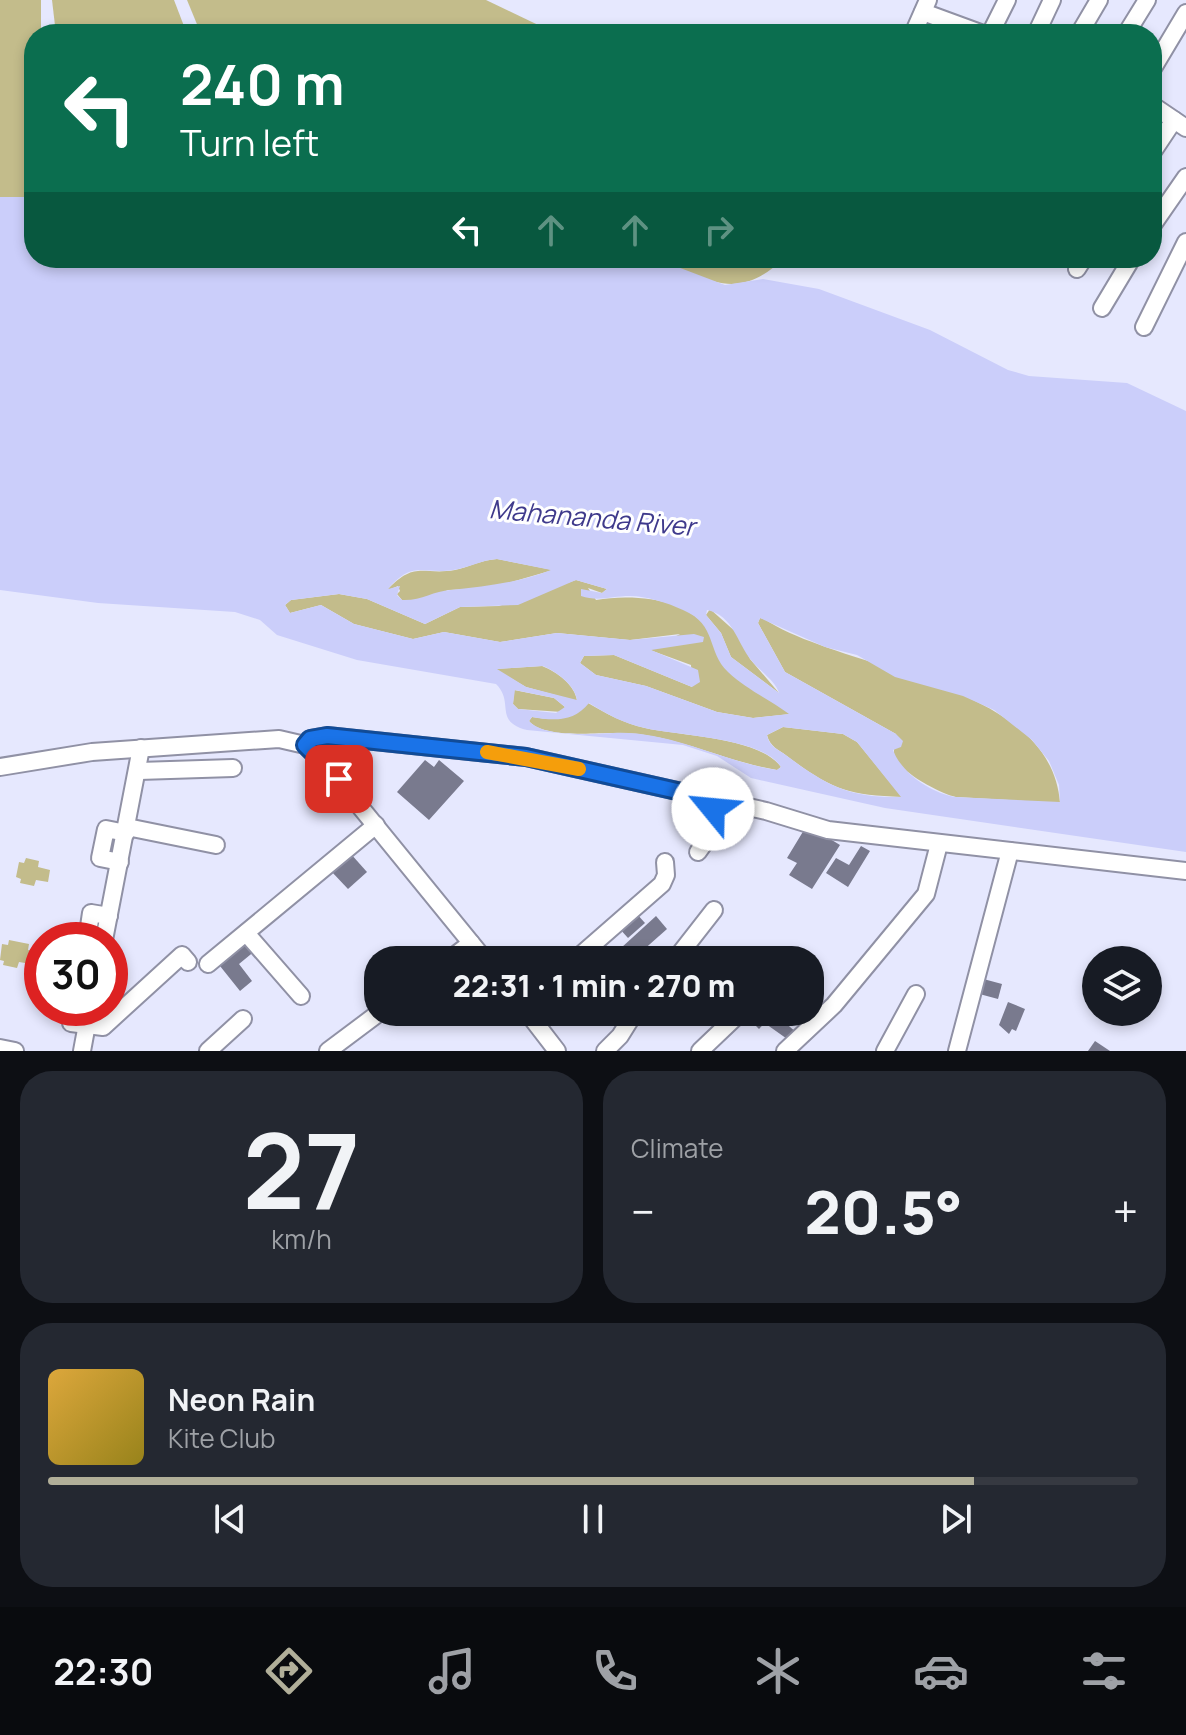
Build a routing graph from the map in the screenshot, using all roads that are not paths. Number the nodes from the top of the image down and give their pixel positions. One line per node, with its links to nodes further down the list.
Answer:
1 (1007, 0): 8 (street)
2 (1052, 0): 9 (street)
3 (1099, 0): 10 (street)
4 (1147, 0): 11 (street)
5 (926, 6): 7 (street)
6 (1186, 13): 12 (street)
7 (963, 24)
8 (995, 24)
9 (1041, 24)
10 (1085, 24)
11 (1132, 24)
12 (1162, 53)
13 (1162, 112): 14 (street)
14 (1180, 124): 15 (street)
15 (1162, 143)
16 (1186, 177): 17 (street)
17 (1162, 212)
18 (1186, 242): 21 (street)
19 (1126, 268): 20 (street)
20 (1102, 308)
21 (1144, 327)
22 (305, 745): 23 (street); 27 (street); 28 (street)
23 (141, 748): 24 (street); 26 (street)
24 (0, 767)
25 (233, 768): 26 (street)
26 (139, 771): 29 (street)
27 (708, 798): 30 (street); 33 (street)
28 (376, 825): 40 (street); 41 (street)
29 (127, 830): 31 (street); 37 (street)
30 (939, 844): 32 (street); 65 (street)
31 (216, 845)
32 (1010, 851): 35 (street); 67 (street)
33 (698, 852)
34 (665, 862): 44 (street)
35 (1186, 871)
36 (714, 910): 45 (street)
37 (109, 916): 38 (street); 39 (street)
38 (90, 922)
39 (108, 922)
40 (246, 933): 47 (street); 49 (street)
41 (471, 943): 42 (street); 43 (street)
42 (467, 946)
43 (473, 946)
44 (591, 946)
45 (686, 946)
46 (188, 962): 50 (street)
47 (208, 964)
48 (916, 994): 66 (street)
49 (301, 996)
50 (128, 1008)
51 (243, 1019): 60 (street)
52 (364, 1024): 61 (street)
53 (108, 1026): 59 (street)
54 (538, 1026): 62 (street)
55 (626, 1026): 63 (street)
56 (726, 1026): 64 (street)
57 (0, 1048): 58 (street)
58 (13, 1051)
59 (82, 1051)
60 (208, 1051)
61 (328, 1051)
62 (557, 1051)
63 (605, 1051)
64 (700, 1051)
65 (785, 1051)
66 (885, 1051)
67 (957, 1051)

